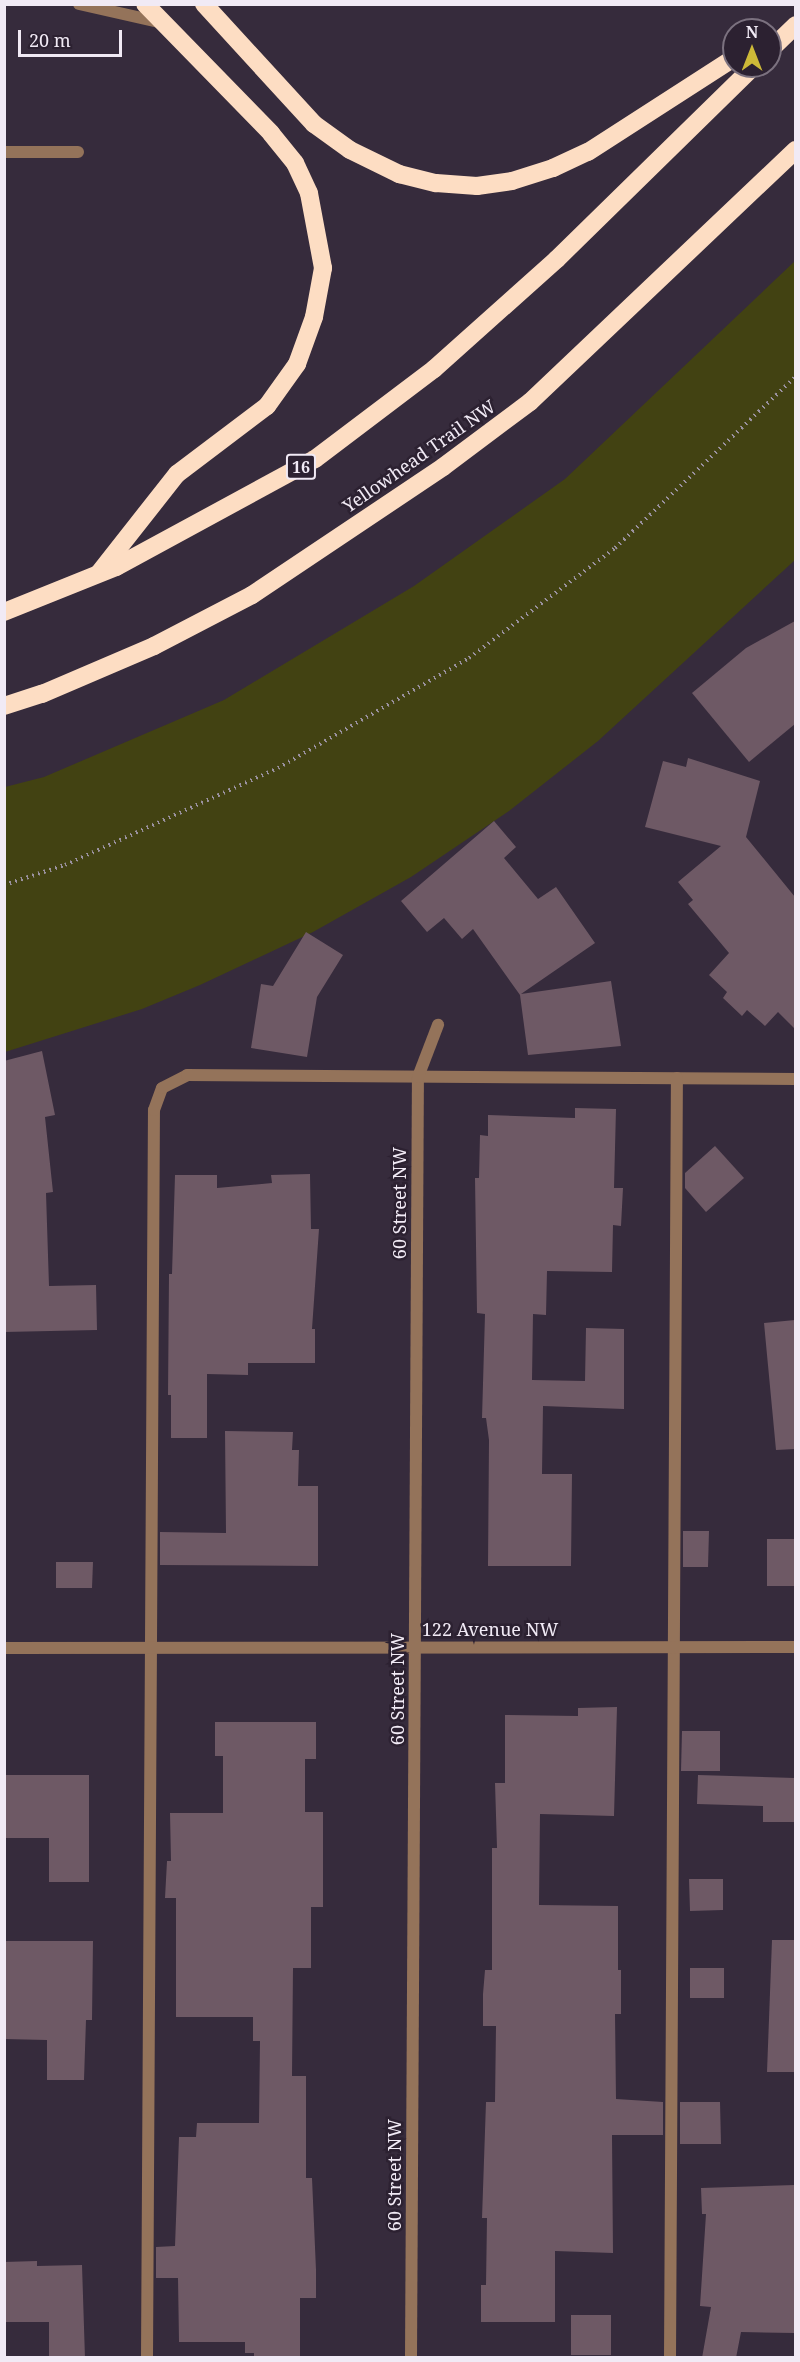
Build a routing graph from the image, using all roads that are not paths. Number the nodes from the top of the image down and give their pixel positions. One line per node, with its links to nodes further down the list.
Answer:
1 (79, 4): 5 (street)
2 (145, 4): 5 (highway)
3 (204, 4): 9 (highway)
4 (795, 18): 7 (highway)
5 (164, 24): 14 (highway)
6 (795, 25): 8 (highway)
7 (782, 26)
8 (782, 38)
9 (722, 66)
10 (741, 78): 14 (highway, 16)
11 (795, 150): 16 (highway, Yellowhead Trail NW)
12 (4, 152): 13 (street)
13 (78, 152)
14 (97, 576): 15 (highway, 16)
15 (4, 612)
16 (4, 706)
17 (438, 1025): 18 (street, 60 Street NW)
18 (418, 1077): 19 (street); 21 (street); 22 (street, 60 Street NW)
19 (676, 1078): 20 (street); 23 (street)
20 (795, 1079)
21 (150, 1645): 22 (street, 122 Avenue NW); 25 (street, 122 Avenue NW); 26 (street)
22 (415, 1647): 23 (street, 122 Avenue NW); 27 (street, 60 Street NW)
23 (674, 1647): 24 (street, 122 Avenue NW); 28 (street)
24 (795, 1647)
25 (4, 1648)
26 (147, 2358)
27 (411, 2358)
28 (670, 2358)

